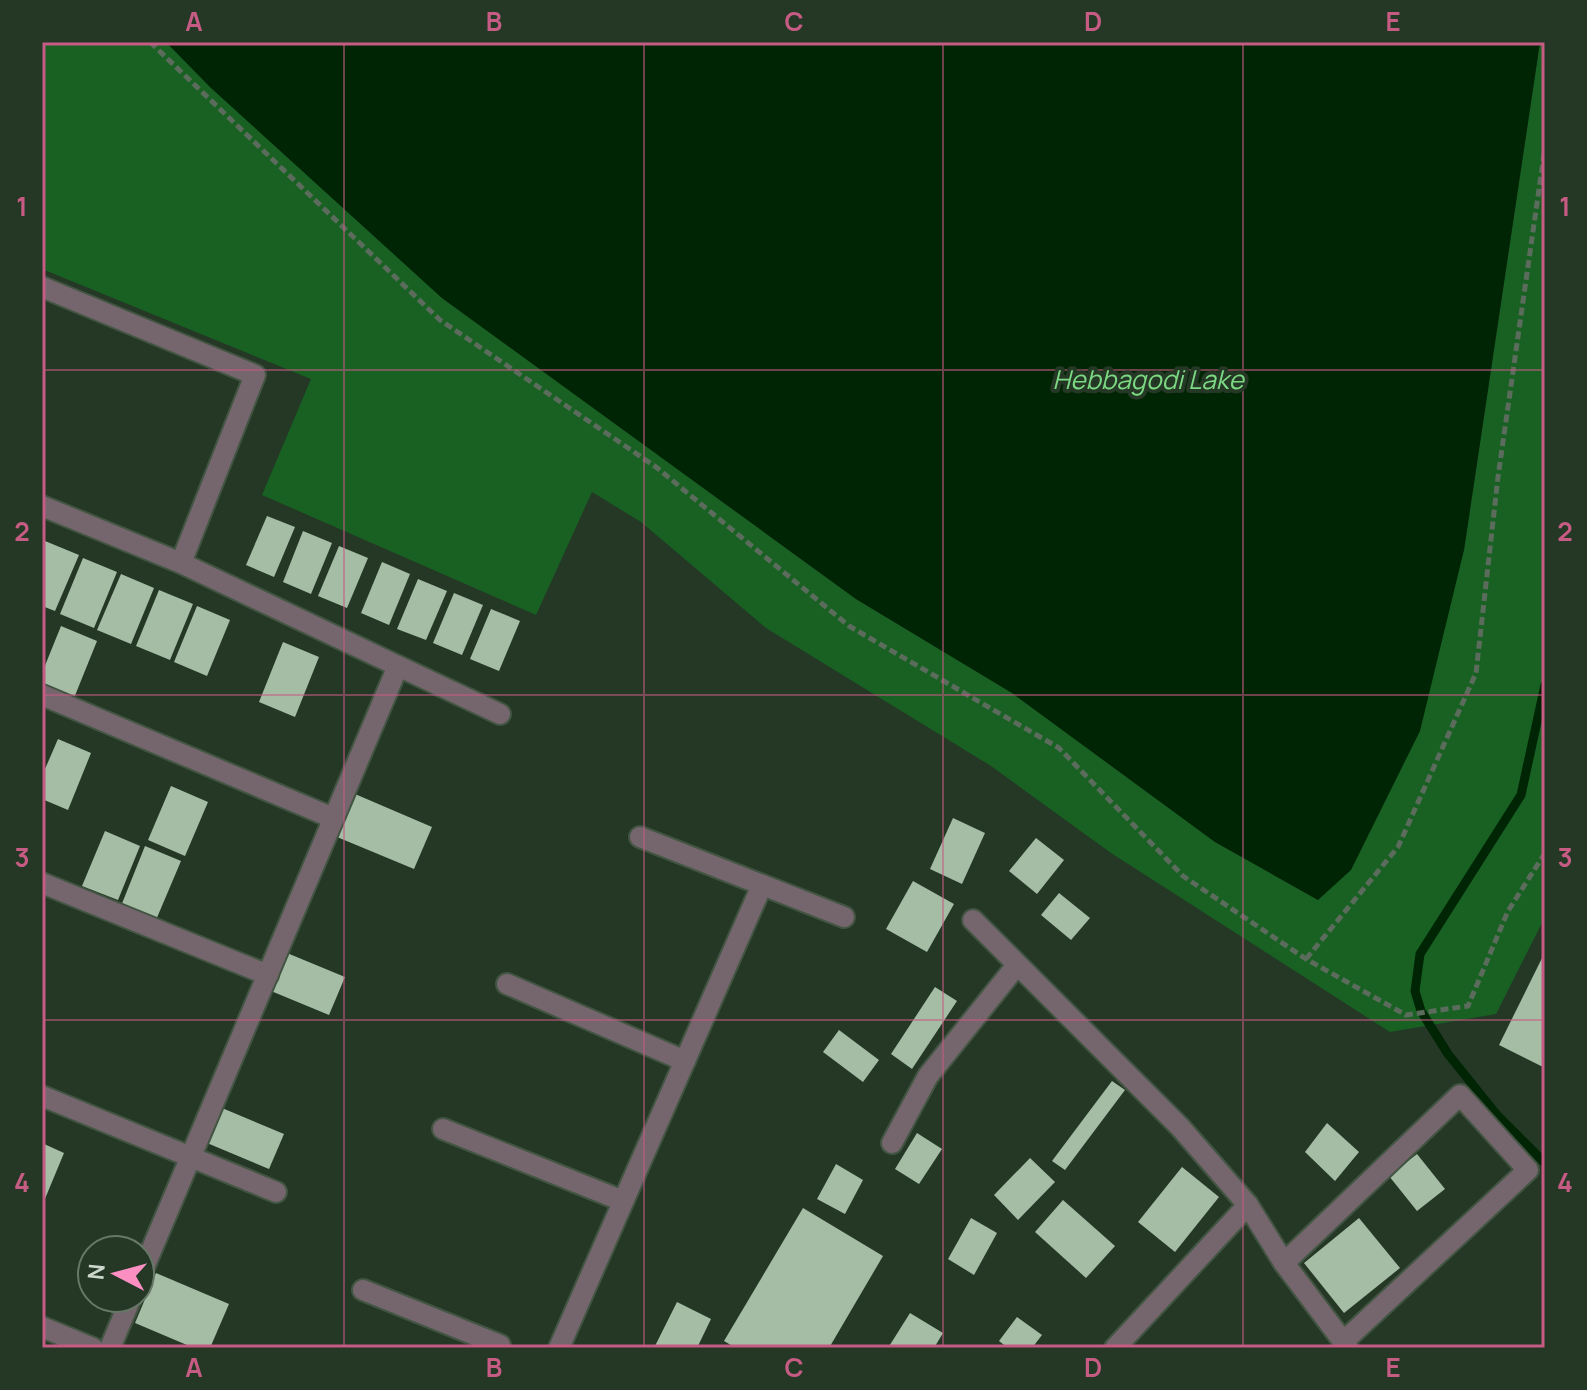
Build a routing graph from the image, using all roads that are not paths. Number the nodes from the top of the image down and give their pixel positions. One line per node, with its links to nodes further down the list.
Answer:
1 (42, 287): 3 (street)
2 (42, 506): 3 (street)
3 (181, 563): 4 (street)
4 (398, 666): 6 (street); 7 (street)
5 (42, 695): 7 (street)
6 (500, 714)
7 (333, 818): 14 (street)
8 (640, 837): 10 (street)
9 (42, 883): 14 (street)
10 (762, 885): 11 (street); 16 (street)
11 (844, 917)
12 (973, 920): 13 (street)
13 (1017, 965): 19 (street); 23 (street)
14 (268, 975): 20 (street)
15 (507, 984): 16 (street)
16 (685, 1061): 22 (street)
17 (42, 1096): 20 (street)
18 (443, 1129): 22 (street)
19 (892, 1143)
20 (190, 1156): 21 (street); 24 (street)
21 (276, 1192)
22 (623, 1201): 33 (street)
23 (1248, 1205): 25 (street); 34 (street)
24 (156, 1238)
25 (1284, 1263): 29 (street); 29 (street)
26 (363, 1290): 30 (street)
27 (124, 1314): 32 (street)
28 (42, 1327): 31 (street)
29 (1346, 1345)
30 (502, 1347)
31 (93, 1348)
32 (110, 1348)
33 (559, 1348)
34 (1115, 1348)

